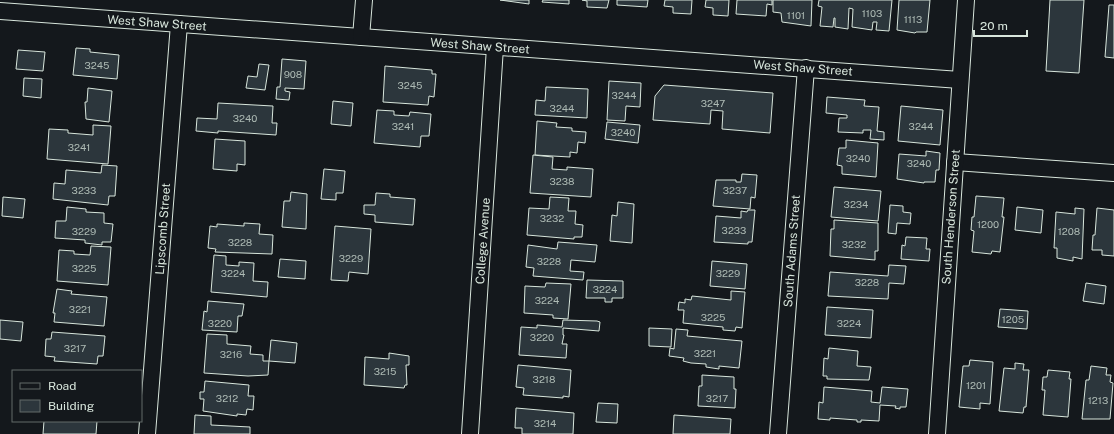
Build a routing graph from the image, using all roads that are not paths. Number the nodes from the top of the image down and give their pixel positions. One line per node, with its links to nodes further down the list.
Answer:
1 (364, 0): 5 (street)
2 (966, 0): 8 (street, South Henderson Street)
3 (0, 11): 4 (street, West Shaw Street)
4 (179, 24): 5 (street, West Shaw Street); 11 (street, Lipscomb Street)
5 (361, 37): 6 (street, West Shaw Street)
6 (495, 47): 7 (street, West Shaw Street); 12 (street, College Avenue)
7 (806, 68): 8 (street, West Shaw Street); 13 (street, South Adams Street)
8 (960, 80): 9 (street, South Henderson Street)
9 (955, 162): 10 (street); 14 (street, South Henderson Street)
10 (1114, 173)
11 (147, 434)
12 (470, 434)
13 (778, 434)
14 (937, 434)

